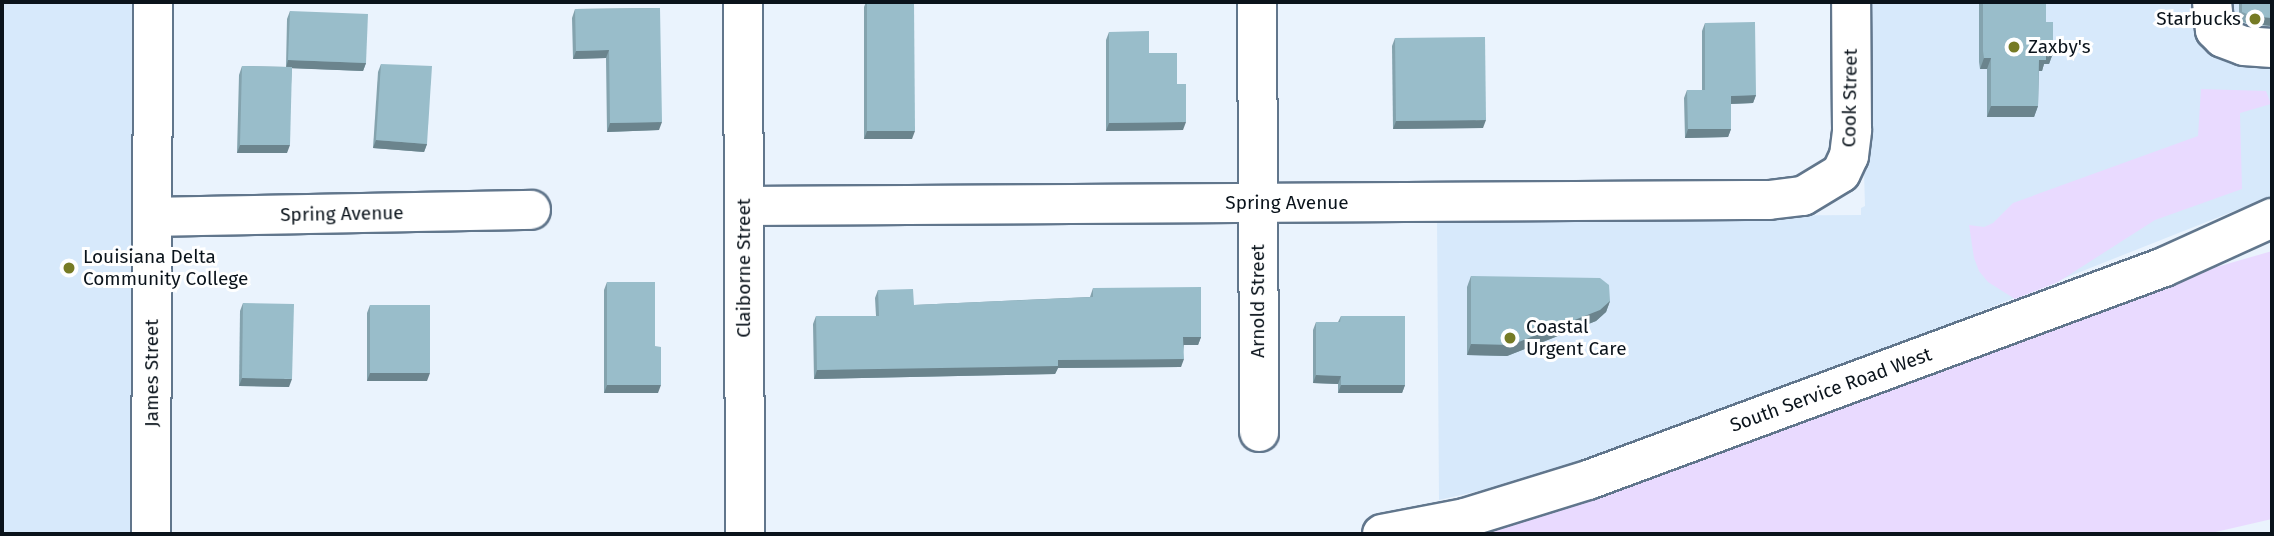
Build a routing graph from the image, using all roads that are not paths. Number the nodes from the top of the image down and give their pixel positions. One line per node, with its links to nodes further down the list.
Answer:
1 (153, 2): 11 (street, James Street)
2 (743, 2): 9 (street, Claiborne Street)
3 (1257, 2): 8 (street, Arnold Street)
4 (1850, 2): 7 (street, Cook Street)
5 (2212, 2): 6 (street)
6 (2272, 48)
7 (1826, 185): 8 (street, Spring Avenue)
8 (1258, 203): 9 (street, Spring Avenue); 13 (street, Arnold Street)
9 (744, 206): 15 (street, Claiborne Street)
10 (531, 210): 11 (street, Spring Avenue)
11 (153, 217): 14 (street, James Street)
12 (2272, 218): 16 (street, South Service Road West)
13 (1259, 432)
14 (151, 534)
15 (745, 534)
16 (1381, 534)

